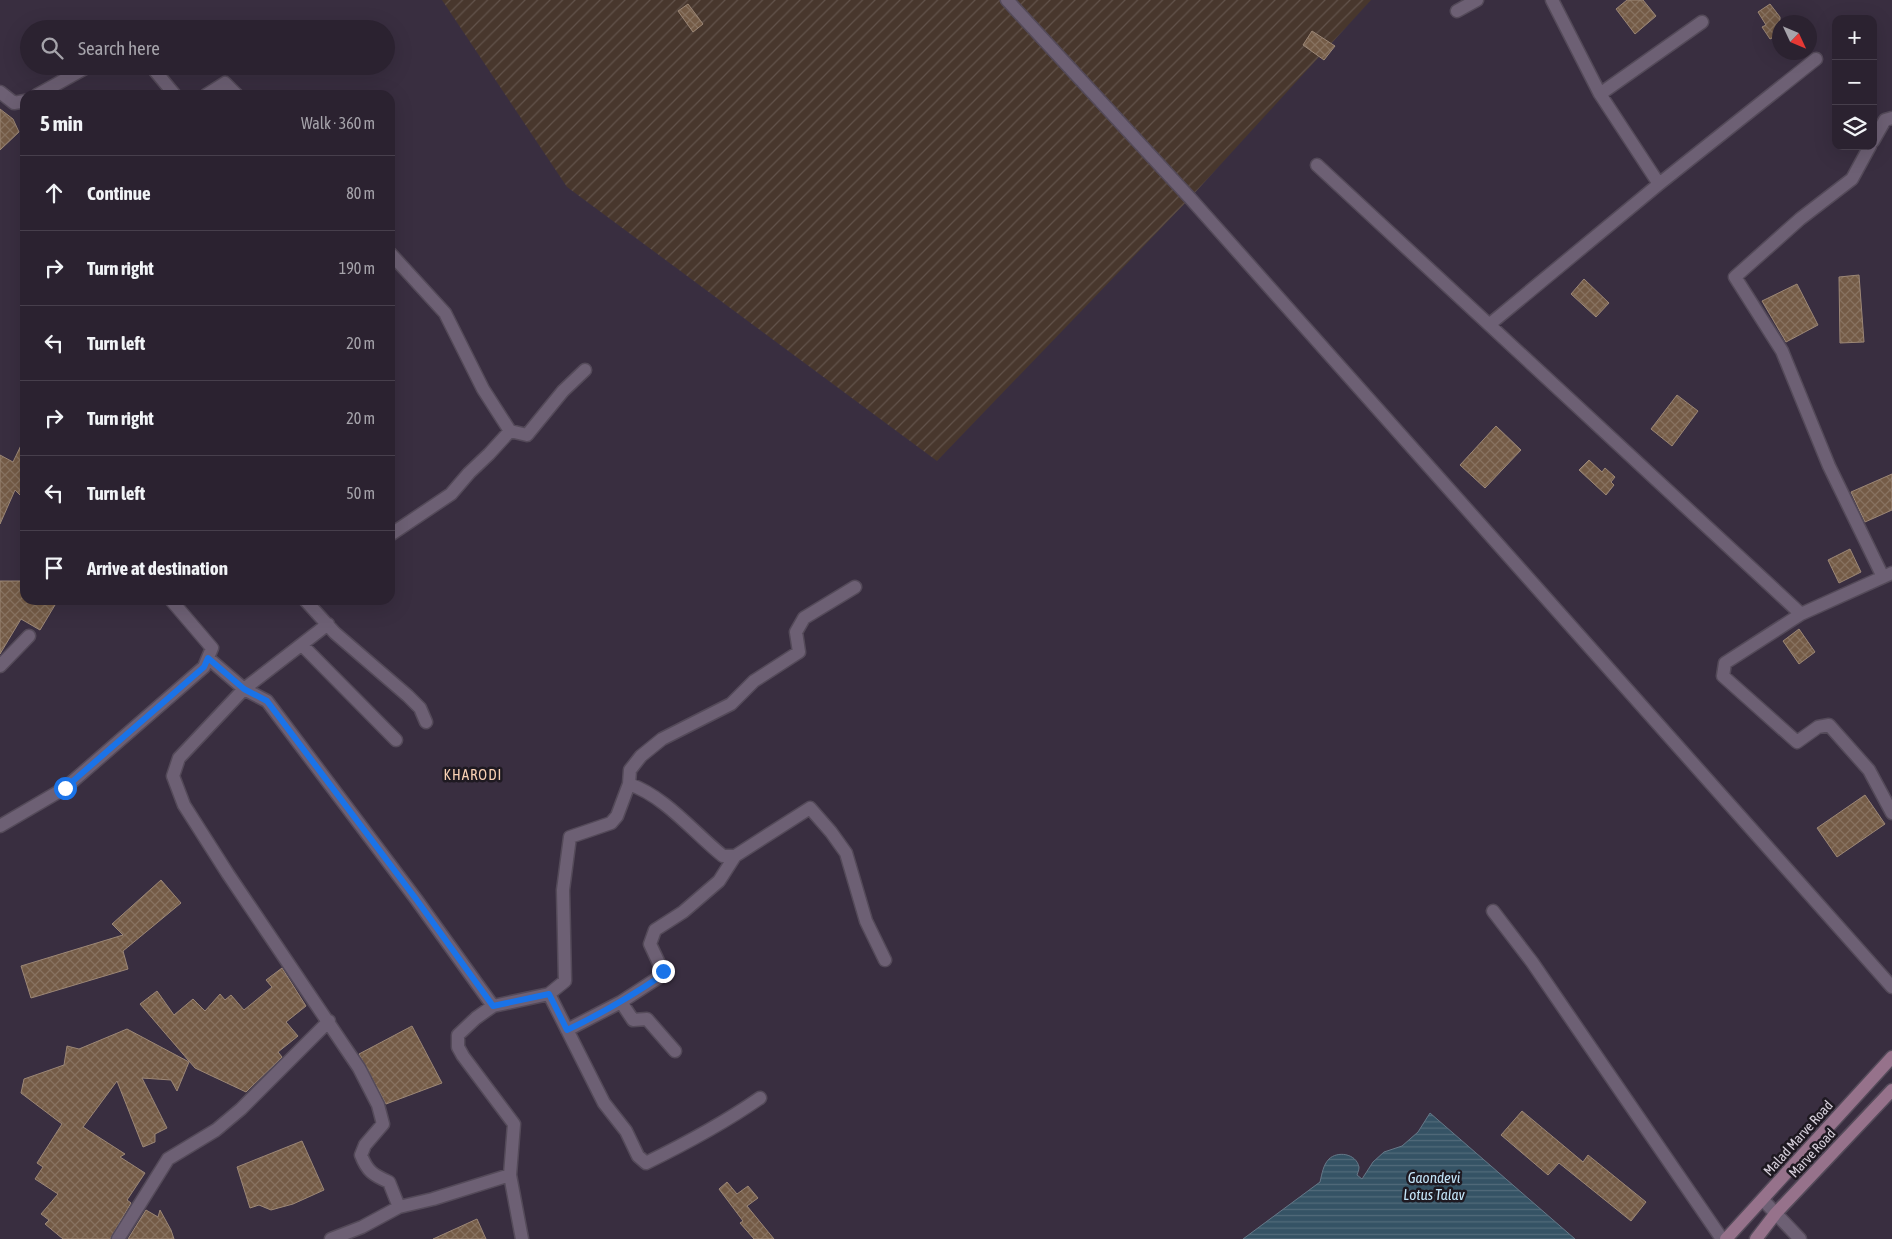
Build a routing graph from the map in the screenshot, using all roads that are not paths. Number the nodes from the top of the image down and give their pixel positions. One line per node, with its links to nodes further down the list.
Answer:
1 (1007, 0): 45 (street)
2 (1477, 0): 4 (street)
3 (1552, 0): 14 (street)
4 (1457, 11)
5 (1702, 22): 14 (street)
6 (1815, 60): 20 (street)
7 (73, 75): 9 (street)
8 (158, 75): 10 (street)
9 (46, 90)
10 (171, 90)
11 (213, 90): 12 (street)
12 (232, 90)
13 (0, 92): 15 (street)
14 (1600, 94): 20 (street)
15 (20, 102)
16 (1892, 118): 17 (street)
17 (1877, 134)
18 (1868, 150): 26 (street)
19 (1317, 165): 22 (street)
20 (1660, 184): 22 (street)
21 (395, 258): 24 (street)
22 (1490, 324): 30 (street)
23 (585, 370): 24 (street)
24 (510, 431): 25 (street)
25 (395, 532)
26 (1888, 575): 30 (street)
27 (855, 587): 39 (street)
28 (175, 605): 34 (street)
29 (311, 605): 31 (street)
30 (1801, 614): 40 (street)
31 (328, 624): 33 (street); 37 (street)
32 (29, 636): 35 (street)
33 (302, 645): 36 (street); 38 (street)
34 (208, 658): 36 (street); 41 (street)
35 (0, 666)
36 (244, 689): 48 (street); 49 (street)
37 (426, 722)
38 (396, 740)
39 (629, 784): 42 (street); 46 (street)
40 (1892, 812)
41 (0, 826)
42 (735, 856): 44 (street); 47 (street)
43 (1493, 911): 62 (street)
44 (885, 960)
45 (1892, 987)
46 (549, 994): 48 (street); 50 (street)
47 (621, 1002): 50 (street); 51 (street)
48 (493, 1006): 55 (street)
49 (329, 1021): 57 (street); 59 (street)
50 (567, 1030): 54 (street)
51 (675, 1051)
52 (1892, 1057): 56 (main road, Malad Marve Road)
53 (1892, 1090): 58 (main road, Marve Road)
54 (760, 1098)
55 (510, 1174): 57 (street); 61 (street)
56 (1763, 1200): 58 (street); 62 (main road, Malad Marve Road)
57 (399, 1207): 60 (street)
58 (1776, 1214): 63 (main road, Marve Road); 64 (street)
59 (118, 1239)
60 (331, 1239)
61 (522, 1239)
62 (1724, 1239)
63 (1756, 1239)
64 (1800, 1239)

